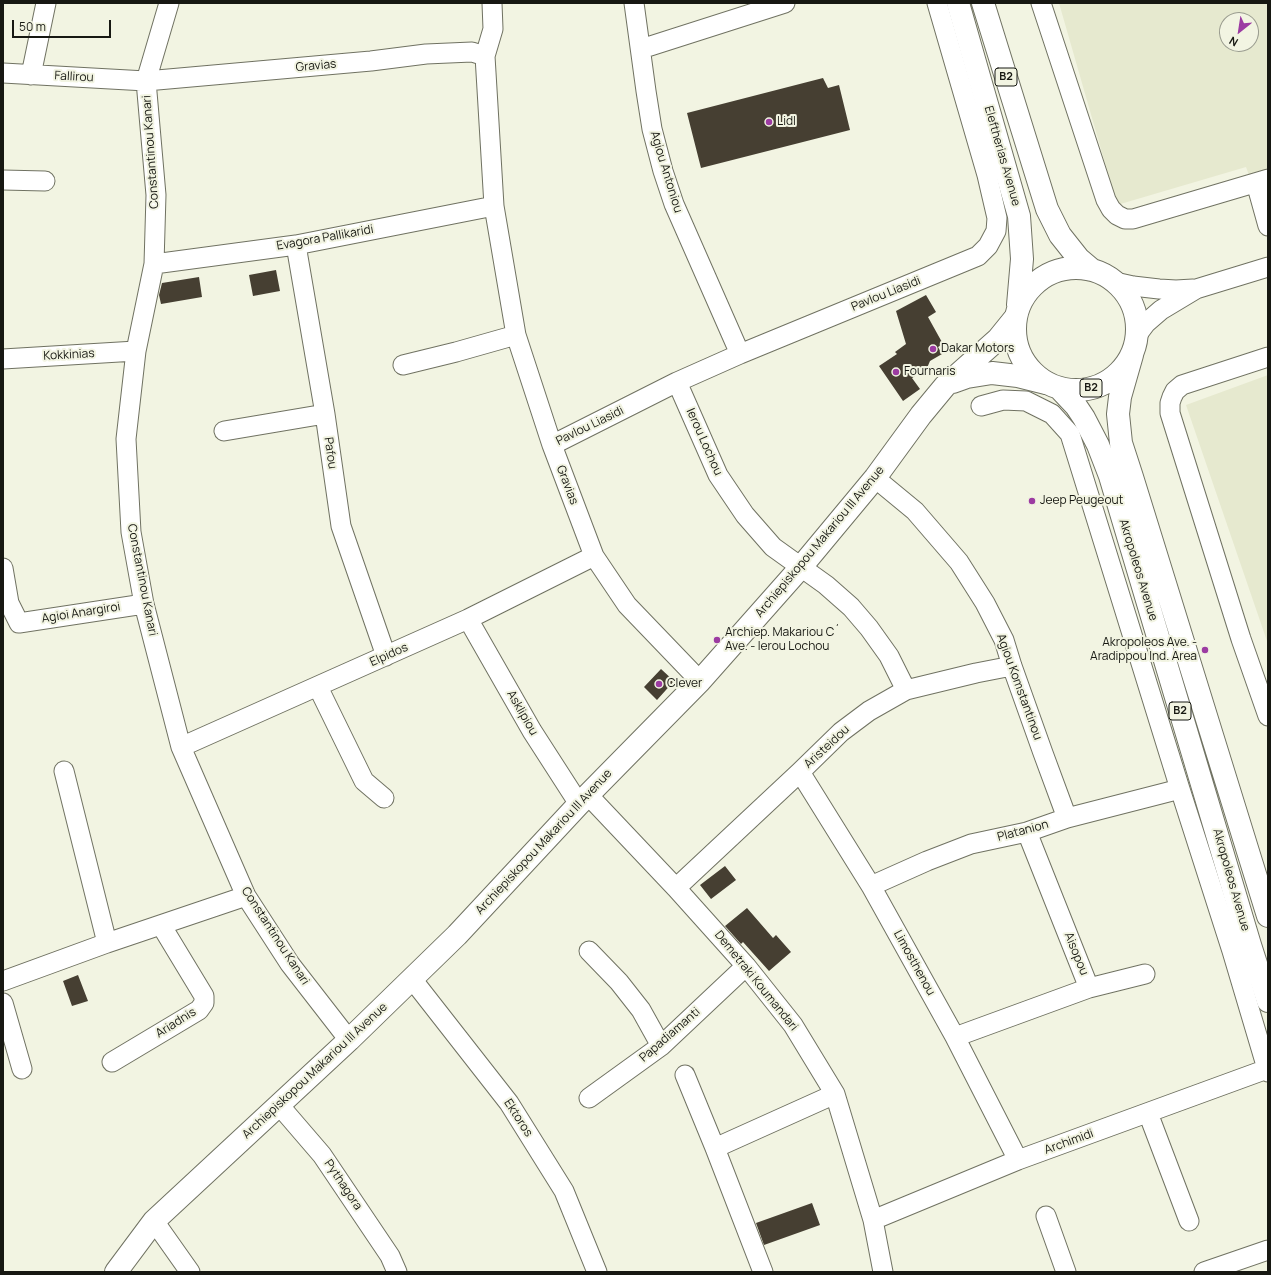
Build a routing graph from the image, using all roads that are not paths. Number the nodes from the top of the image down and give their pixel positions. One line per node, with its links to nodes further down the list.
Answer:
1 (46, 3): 13 (street)
2 (169, 3): 14 (street, Constantinou Kanari)
3 (492, 3): 11 (street, Gravias)
4 (634, 3): 10 (street, Agiou Antoniou)
5 (785, 3): 10 (street)
6 (937, 3): 30 (street, Pavlou Liasidi)
7 (958, 3): 26 (main road, Eleftherias Avenue / B2)
8 (983, 3): 23 (main road, B2)
9 (1042, 3): 17 (street)
10 (641, 49): 30 (street, Agiou Antoniou)
11 (485, 56): 14 (street, Gravias); 18 (street, Gravias)
12 (3, 73): 13 (street, Fallirou)
13 (31, 75): 14 (street, Fallirou)
14 (146, 81): 21 (street, Constantinou Kanari)
15 (3, 180): 16 (street)
16 (45, 181)
17 (1262, 181): 19 (street)
18 (494, 206): 20 (street, Evagora Pallikaridi); 27 (street, Gravias)
19 (1268, 226)
20 (296, 245): 21 (street, Evagora Pallikaridi); 38 (street, Pafou)
21 (154, 264): 29 (street, Constantinou Kanari)
22 (1268, 267): 25 (street)
23 (1092, 270): 24 (main road, B2); 26 (main road, B2)
24 (1115, 282): 25 (street); 28 (main road, B2)
25 (1196, 289): 28 (street)
26 (1016, 315): 35 (main road, Archiepiskopou Makariou III Avenue); 36 (main road, B2)
27 (516, 335): 33 (street); 40 (street, Gravias)
28 (1134, 345): 36 (main road, B2); 64 (main road, Akropoleos Avenue / B2)
29 (136, 351): 32 (street, Kokkinias); 45 (street, Constantinou Kanari)
30 (740, 354): 34 (street, Pavlou Liasidi)
31 (1268, 357): 52 (street)
32 (3, 359)
33 (403, 365)
34 (677, 382): 40 (street, Pavlou Liasidi); 43 (street, Ierou Lochou)
35 (945, 386): 36 (main road, Archiepiskopou Makariou III Avenue); 41 (main road, Archiepiskopou Makariou III Avenue)
36 (1053, 386): 73 (main road, Akropoleos Avenue / B2)
37 (981, 406): 56 (street)
38 (324, 414): 39 (street); 47 (street, Pafou)
39 (224, 431)
40 (552, 445): 42 (street, Gravias)
41 (875, 478): 43 (main road, Archiepiskopou Makariou III Avenue); 48 (street, Agiou Komstantinou)
42 (594, 556): 46 (street, Elpidos); 49 (street, Gravias)
43 (801, 567): 49 (main road, Archiepiskopou Makariou III Avenue); 51 (street, Ierou Lochou)
44 (3, 568): 45 (street, Agioi Anargiroi)
45 (144, 604): 53 (street, Constantinou Kanari)
46 (468, 619): 47 (street, Elpidos); 58 (street, Asklipiou)
47 (386, 656): 50 (street, Elpidos)
48 (1012, 666): 51 (street, Aristeidou); 59 (street, Agiou Komstantinou)
49 (700, 681): 58 (main road, Archiepiskopou Makariou III Avenue)
50 (318, 686): 53 (street, Elpidos); 57 (street)
51 (906, 690): 55 (street, Aristeidou)
52 (1268, 716)
53 (181, 747): 63 (street, Constantinou Kanari)
54 (64, 771): 66 (street)
55 (800, 772): 61 (street, Limosthenou); 62 (street, Aristeidou)
56 (1180, 789): 59 (street, Platanion); 81 (street)
57 (384, 798)
58 (583, 800): 62 (street, Demetraki Koumandari); 70 (main road, Archiepiskopou Makariou III Avenue)
59 (1068, 818): 60 (street, Platanion)
60 (1027, 832): 61 (street, Platanion); 72 (street, Aisopou)
61 (871, 886): 76 (street, Limosthenou)
62 (676, 888): 68 (street, Demetraki Koumandari)
63 (246, 896): 65 (street); 77 (street, Constantinou Kanari)
64 (1268, 916)
65 (161, 925): 66 (street); 79 (street, Ariadnis)
66 (107, 942): 71 (street)
67 (589, 951): 78 (street)
68 (746, 966): 78 (street, Papadiamanti); 83 (street, Demetraki Koumandari)
69 (1146, 974): 72 (street)
70 (412, 979): 77 (main road, Archiepiskopou Makariou III Avenue); 97 (street, Ektoros)
71 (3, 981)
72 (1089, 988): 76 (street, Aisopou)
73 (1268, 1001)
74 (3, 1003): 75 (street)
75 (7, 1028): 80 (street)
76 (955, 1037): 88 (street, Limosthenou)
77 (349, 1040): 85 (main road, Archiepiskopou Makariou III Avenue)
78 (661, 1046): 84 (street, Papadiamanti)
79 (112, 1062)
80 (22, 1069)
81 (1267, 1071): 86 (street, Archimidi)
82 (685, 1075): 87 (street)
83 (835, 1094): 87 (street); 90 (street, Demetraki Koumandari)
84 (589, 1098)
85 (279, 1105): 91 (main road, Archiepiskopou Makariou III Avenue); 96 (street, Pythagora)
86 (1148, 1113): 88 (street, Archimidi); 92 (street)
87 (715, 1148): 98 (street)
88 (1018, 1160): 90 (street, Archimidi)
89 (1046, 1216): 100 (street)
90 (873, 1220): 99 (street, Demetraki Koumandari)
91 (154, 1221): 94 (main road, Archiepiskopou Makariou III Avenue); 95 (street)
92 (1189, 1221)
93 (1268, 1250): 101 (street)
94 (116, 1272)
95 (190, 1272)
96 (397, 1272)
97 (597, 1272)
98 (763, 1272)
99 (884, 1272)
100 (1066, 1272)
101 (1204, 1272)

